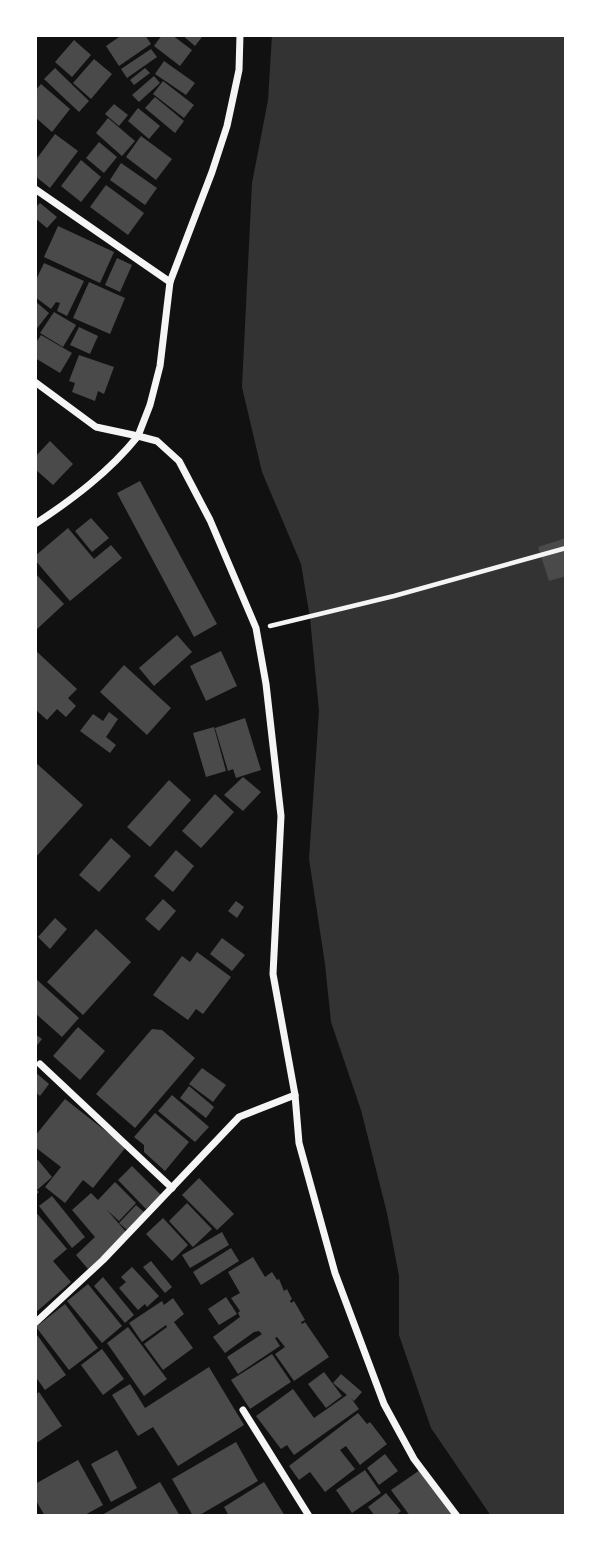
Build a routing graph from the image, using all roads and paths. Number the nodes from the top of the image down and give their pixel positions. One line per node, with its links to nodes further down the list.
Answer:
1 (240, 35): 3 (street)
2 (35, 189): 3 (street)
3 (170, 282): 5 (street)
4 (35, 382): 5 (street)
5 (138, 436): 6 (street); 10 (street)
6 (35, 524)
7 (566, 548): 8 (path)
8 (291, 622)
9 (40, 1064): 11 (street)
10 (295, 1095): 11 (street); 15 (street)
11 (172, 1188): 12 (street)
12 (35, 1323)
13 (243, 1410): 14 (street)
14 (309, 1516)
15 (457, 1516)

